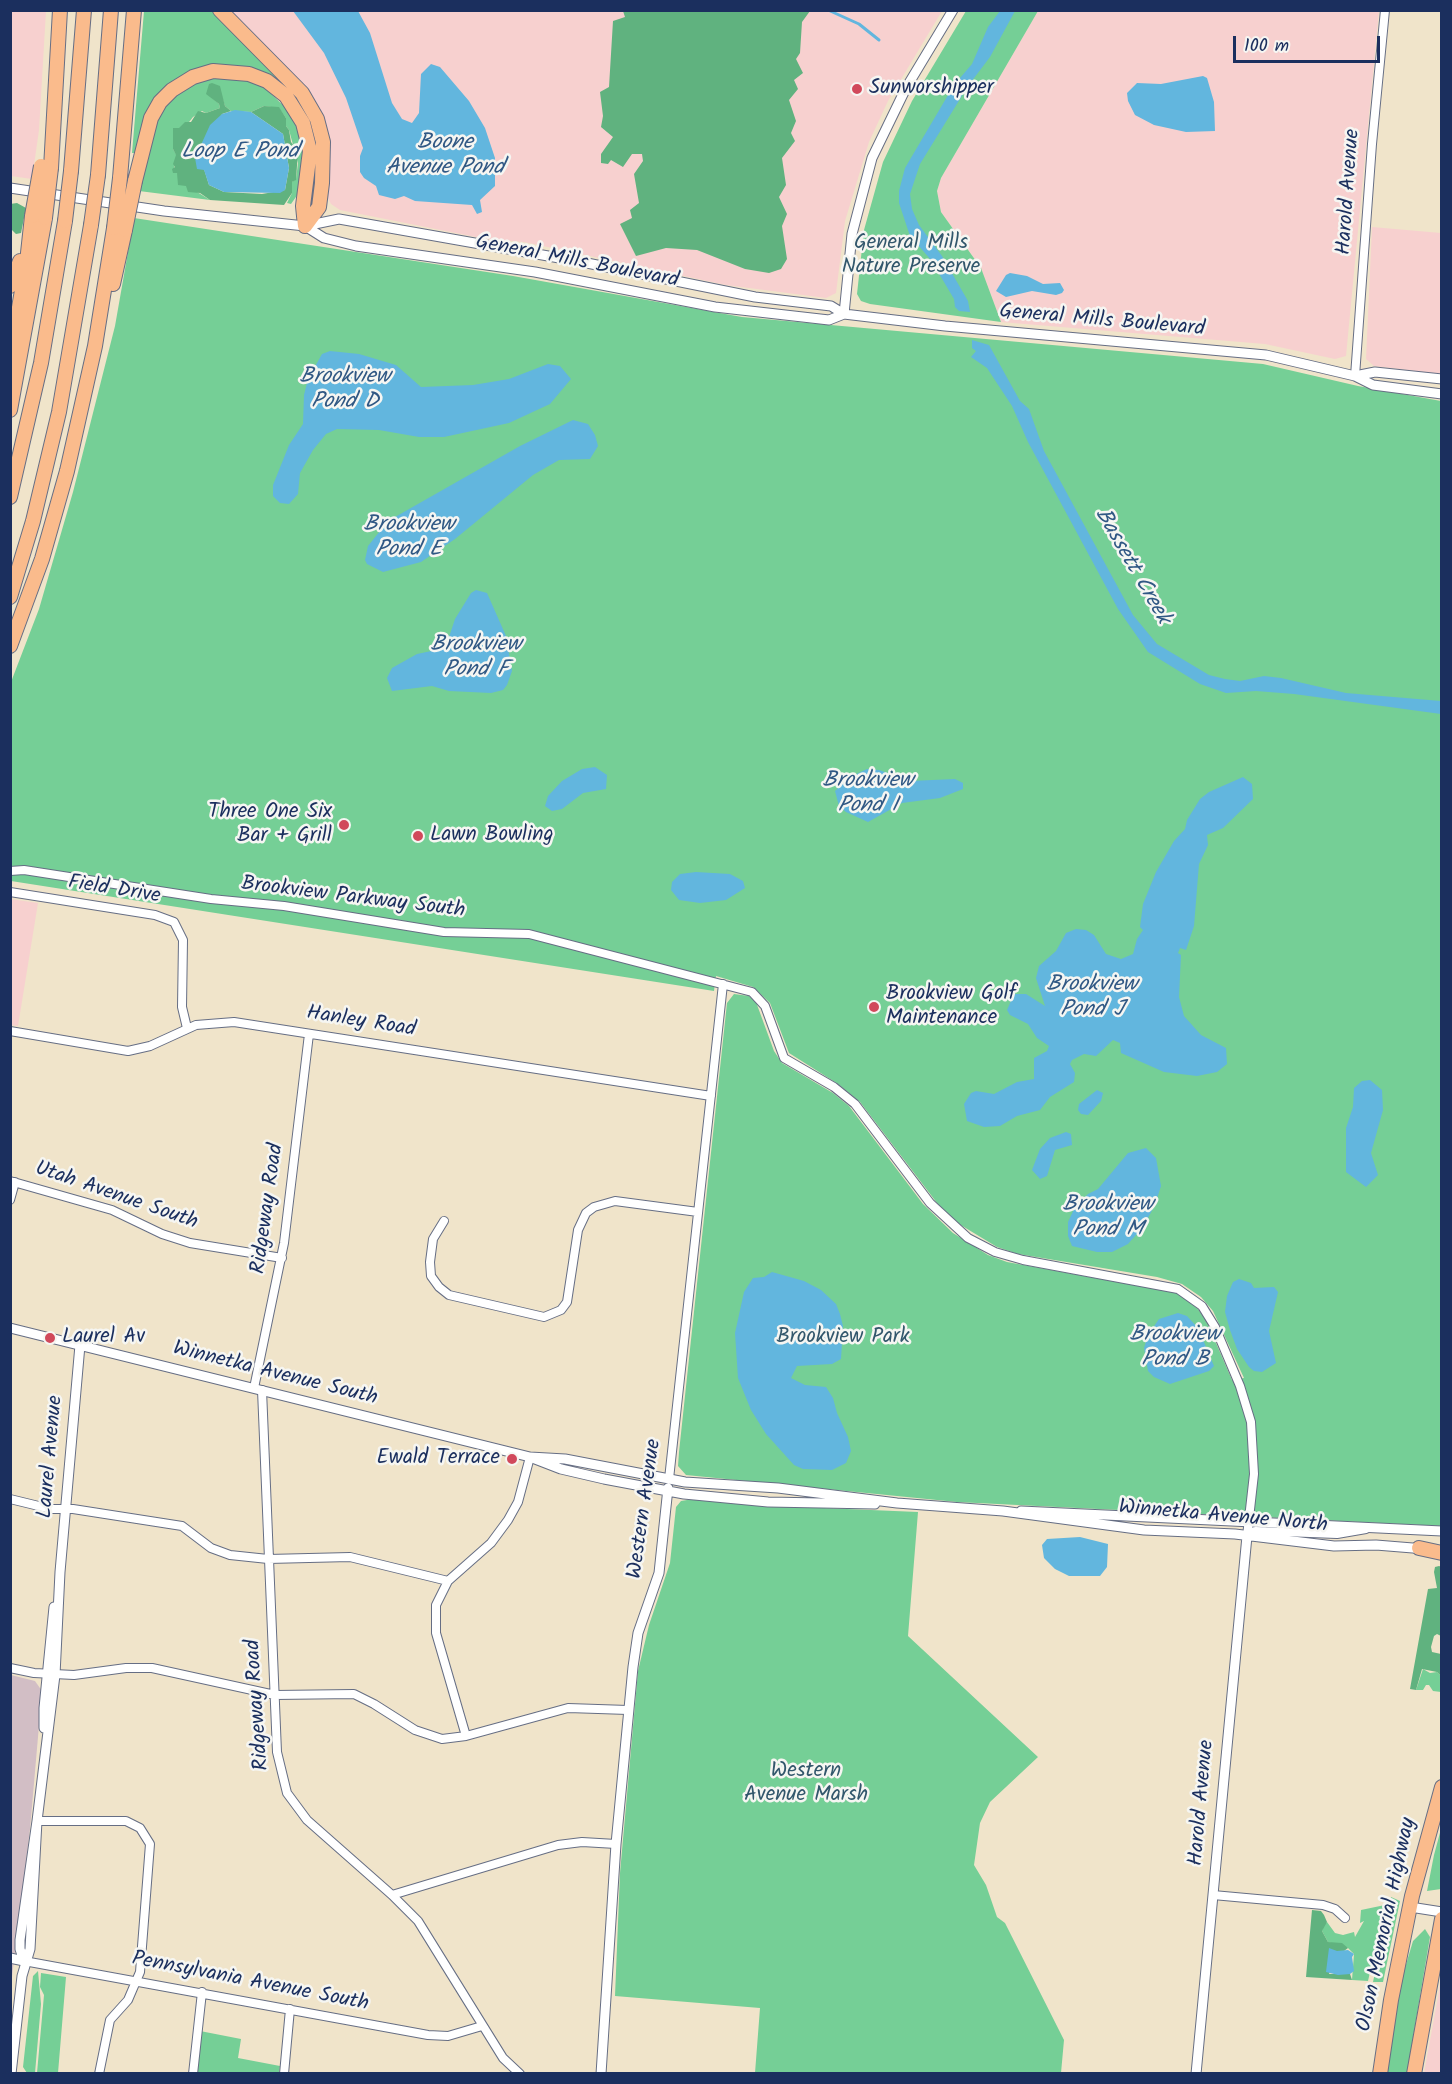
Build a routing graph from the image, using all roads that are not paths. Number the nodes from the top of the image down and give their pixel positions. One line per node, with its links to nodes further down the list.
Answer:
1 (60, 10): 9 (highway, bridge)
2 (84, 10): 19 (highway, bridge)
3 (111, 10): 20 (highway, bridge)
4 (134, 10): 11 (highway, bridge)
5 (220, 10): 10 (highway)
6 (953, 10): 13 (street)
7 (1385, 10): 15 (street, Harold Avenue)
8 (10, 188): 10 (street, General Mills Boulevard)
9 (38, 217): 12 (highway); 14 (highway); 18 (highway)
10 (306, 226): 11 (highway, bridge); 13 (street, General Mills Boulevard); 13 (street, General Mills Boulevard)
11 (119, 229): 21 (highway)
12 (10, 286)
13 (844, 314): 15 (street, General Mills Boulevard)
14 (10, 358)
15 (1354, 376): 16 (street, General Mills Boulevard); 17 (street, General Mills Boulevard)
16 (1442, 379)
17 (1442, 394)
18 (10, 410)
19 (10, 497)
20 (10, 597)
21 (10, 646)
22 (10, 871): 24 (street, Brookview Parkway South)
23 (10, 892): 25 (street, Field Drive)
24 (723, 984): 28 (street, Western Avenue); 44 (street, Brookview Parkway South)
25 (187, 1028): 26 (street, Hanley Road); 27 (street, Hanley Road)
26 (10, 1031)
27 (309, 1034): 28 (street, Hanley Road); 33 (street, Ridgeway Road)
28 (711, 1096): 31 (street, Western Avenue)
29 (13, 1182): 30 (street); 33 (street, Utah Avenue South)
30 (10, 1200)
31 (698, 1212): 32 (street); 38 (street, Western Avenue)
32 (444, 1221)
33 (282, 1258): 36 (street, Ridgeway Road)
34 (10, 1328): 35 (street, Winnetka Avenue South)
35 (80, 1345): 36 (street, Winnetka Avenue South); 42 (street, Laurel Avenue)
36 (258, 1389): 37 (street, Winnetka Avenue South); 50 (street, Ridgeway Road)
37 (531, 1457): 38 (street, Winnetka Avenue South); 39 (street, Winnetka Avenue South); 51 (street)
38 (669, 1479): 39 (street, Western Avenue); 41 (street, Winnetka Avenue North)
39 (668, 1492): 41 (street, Winnetka Avenue North); 55 (street, Western Avenue)
40 (10, 1499): 42 (street)
41 (897, 1503): 43 (street, Winnetka Avenue North)
42 (66, 1510): 50 (street); 53 (street, Laurel Avenue)
43 (1003, 1511): 44 (street, Winnetka Avenue North); 47 (street, Winnetka Avenue North)
44 (1249, 1521): 45 (street, Winnetka Avenue North); 47 (street, Brookview Parkway South)
45 (1375, 1527): 46 (street, Winnetka Avenue North); 47 (street)
46 (1442, 1531)
47 (1247, 1536): 48 (street, Winnetka Avenue North); 61 (street, Harold Avenue)
48 (1419, 1548): 49 (highway)
49 (1442, 1552)
50 (268, 1559): 51 (street); 54 (street, Ridgeway Road)
51 (448, 1581): 56 (street)
52 (10, 1668): 53 (street)
53 (51, 1675): 54 (street); 58 (street, Laurel Avenue)
54 (275, 1695): 56 (street); 60 (street, Ridgeway Road)
55 (628, 1710): 56 (street); 59 (street, Western Avenue)
56 (466, 1736)
57 (1442, 1786): 62 (highway, Olson Memorial Highway)
58 (37, 1821): 67 (street, Laurel Avenue); 68 (street)
59 (616, 1844): 60 (street); 77 (street, Western Avenue)
60 (392, 1895): 71 (street, Ridgeway Road)
61 (1213, 1895): 64 (street); 78 (street, Harold Avenue)
62 (1410, 1907): 63 (street); 79 (highway, Olson Memorial Highway)
63 (1442, 1912)
64 (1345, 1918)
65 (1442, 1919): 80 (highway)
66 (10, 1958): 67 (street, Pennsylvania Avenue South)
67 (24, 1961): 68 (street, Pennsylvania Avenue South); 72 (street, Laurel Avenue)
68 (135, 1980): 69 (street, Pennsylvania Avenue South); 73 (street)
69 (202, 1992): 70 (street, Pennsylvania Avenue South); 74 (street)
70 (290, 2009): 71 (street, Pennsylvania Avenue South); 75 (street)
71 (482, 2026): 76 (street, Ridgeway Road)
72 (11, 2073)
73 (99, 2073)
74 (193, 2073)
75 (284, 2073)
76 (520, 2073)
77 (601, 2073)
78 (1196, 2073)
79 (1380, 2073)
80 (1414, 2073)

